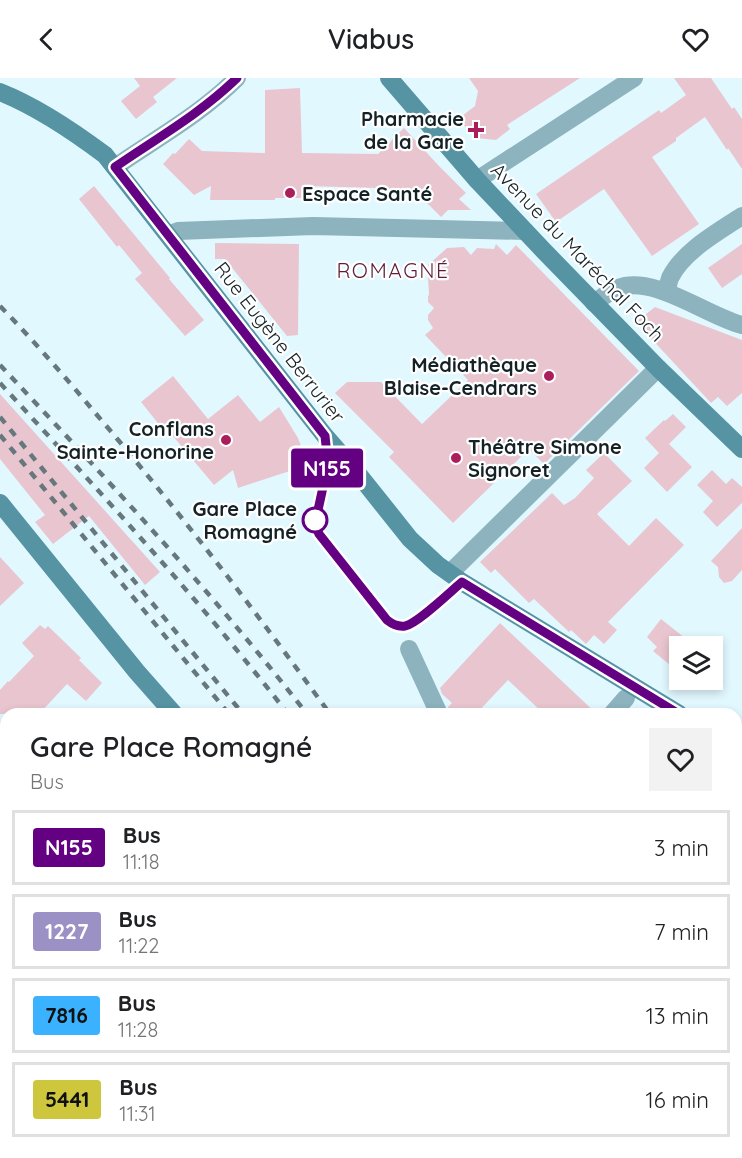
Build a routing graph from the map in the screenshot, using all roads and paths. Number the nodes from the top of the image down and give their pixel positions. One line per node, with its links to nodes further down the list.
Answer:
1 (237, 78): 5 (street)
2 (389, 78): 6 (street, Avenue du Maréchal Foch)
3 (634, 78): 6 (street)
4 (0, 92): 5 (street, Rue Eugène Berrurier)
5 (115, 167): 9 (street, Rue Eugène Berrurier)
6 (477, 180): 8 (street, Avenue du Maréchal Foch)
7 (742, 216): 10 (street)
8 (525, 231): 9 (street); 11 (street, Avenue du Maréchal Foch)
9 (168, 236): 16 (street, Rue Eugène Berrurier)
10 (667, 292): 11 (street); 12 (street)
11 (594, 303): 13 (street, Avenue du Maréchal Foch)
12 (742, 325)
13 (658, 368): 14 (street, Avenue du Maréchal Foch); 16 (street)
14 (742, 449)
15 (0, 503): 19 (street)
16 (450, 573): 22 (street, Rue Eugène Berrurier)
17 (409, 649): 20 (street)
18 (626, 698): 21 (street)
19 (169, 708)
20 (436, 708)
21 (617, 708)
22 (669, 708)

